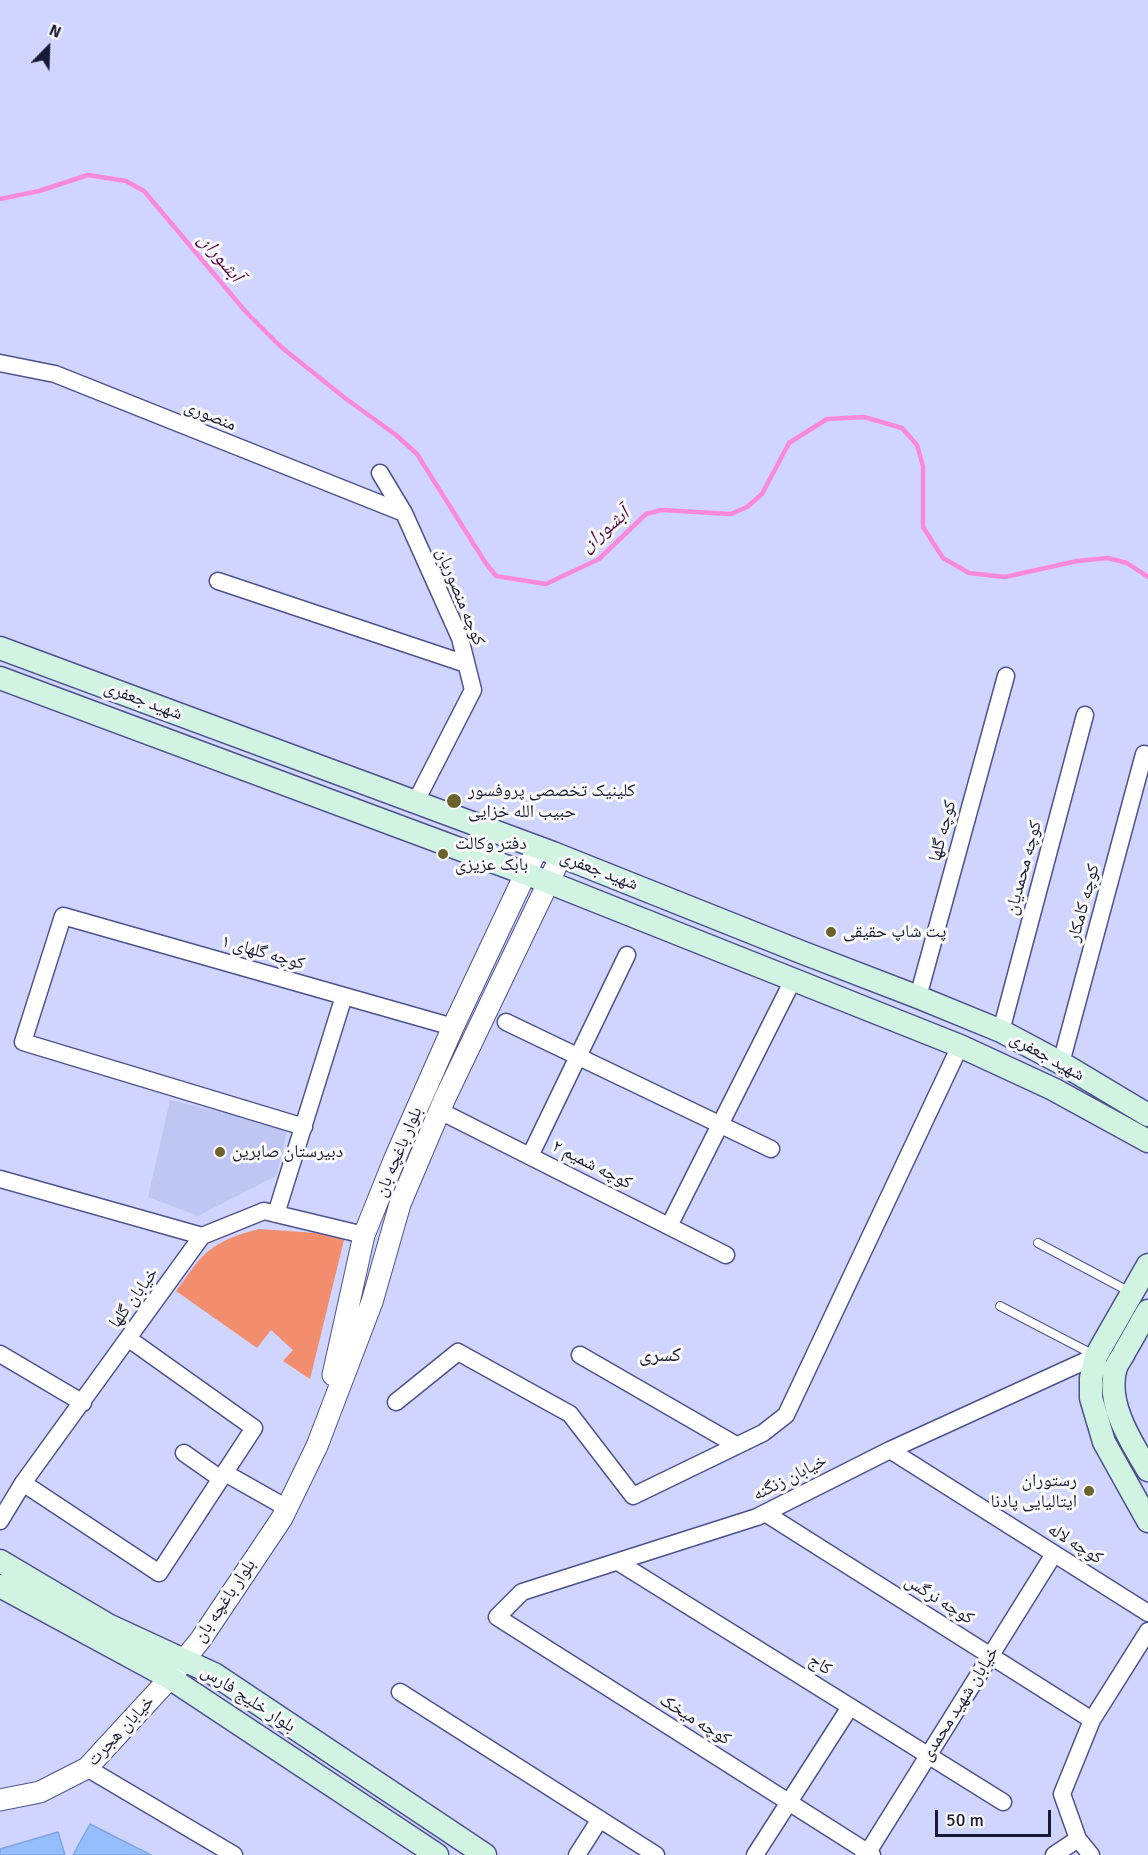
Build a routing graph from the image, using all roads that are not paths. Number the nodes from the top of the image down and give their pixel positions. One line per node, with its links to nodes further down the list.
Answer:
1 (0, 363): 3 (street, منصوری)
2 (380, 473): 3 (street, کوچه منصوریان)
3 (404, 513): 6 (street, کوچه منصوریان)
4 (218, 581): 6 (street)
5 (0, 648): 11 (main road, شهید جعفری)
6 (466, 664): 11 (street, کوچه منصوریان)
7 (1006, 676): 20 (street, کوچه گلها)
8 (0, 678): 15 (main road, شهید جعفری)
9 (1085, 715): 23 (street, کوچه محمدیان)
10 (1144, 754): 26 (street, کوچه کامکار)
11 (415, 803): 12 (main road, شهید جعفری)
12 (538, 847): 13 (main road, شهید جعفری); 15 (street, بلوار باغچه بان)
13 (561, 856): 14 (street, بلوار باغچه بان); 20 (main road, شهید جعفری)
14 (548, 882): 15 (main road, شهید جعفری); 16 (street, بلوار باغچه بان); 18 (main road, شهید جعفری)
15 (522, 883): 16 (street); 22 (street, بلوار باغچه بان)
16 (538, 904): 27 (street, بلوار باغچه بان)
17 (627, 955): 25 (street)
18 (792, 980): 24 (main road, شهید جعفری); 29 (street)
19 (344, 996): 22 (street, کوچه گلهای ۱); 30 (street); 30 (street, کوچه گلهای ۱)
20 (918, 997): 23 (main road, شهید جعفری)
21 (506, 1022): 25 (street)
22 (453, 1027): 37 (street, بلوار باغچه بان)
23 (1001, 1031): 26 (main road, شهید جعفری)
24 (960, 1046): 31 (main road, شهید جعفری); 52 (street)
25 (578, 1056): 29 (street); 33 (street)
26 (1061, 1063): 28 (main road, شهید جعفری)
27 (440, 1110): 33 (street, کوچه شمیم ۲); 53 (street, بلوار باغچه بان)
28 (1148, 1115)
29 (719, 1124): 32 (street); 36 (street)
30 (304, 1127): 35 (street)
31 (1148, 1141)
32 (771, 1149)
33 (530, 1156): 36 (street, کوچه شمیم ۲)
34 (0, 1179): 38 (street)
35 (276, 1214): 37 (street); 38 (street)
36 (669, 1226): 40 (street, کوچه شمیم ۲)
37 (363, 1235): 53 (street, بلوار باغچه بان)
38 (202, 1236): 45 (street, خیابان گلها)
39 (1038, 1243): 42 (lane)
40 (726, 1255)
41 (1148, 1266): 42 (main road)
42 (1132, 1294): 48 (main road)
43 (1000, 1306): 48 (lane)
44 (1148, 1311): 49 (main road)
45 (129, 1339): 51 (street, خیابان گلها); 57 (street)
46 (0, 1354): 51 (street)
47 (580, 1355): 52 (street)
48 (1096, 1356): 49 (main road); 54 (street, خیابان زنگنه); 62 (main road)
49 (1117, 1367): 56 (main road)
50 (396, 1402): 52 (street)
51 (83, 1403): 58 (street, خیابان گلها)
52 (736, 1445)
53 (317, 1446): 59 (street, بلوار باغچه بان)
54 (890, 1450): 60 (street, خیابان زنگنه); 63 (street, کوچه لاله)
55 (184, 1454): 57 (street)
56 (1148, 1470)
57 (223, 1476): 58 (street); 59 (street)
58 (23, 1483): 61 (street, خیابان گلها)
59 (287, 1508): 71 (street, بلوار باغچه بان)
60 (765, 1513): 65 (street, خیابان زنگنه); 70 (street, کوچه نرگس)
61 (0, 1521)
62 (1148, 1521)
63 (1054, 1554): 67 (street, کوچه لاله); 70 (street, خیابان شهید محمدی)
64 (0, 1561): 71 (main road, بلوار خلیج فارس)
65 (618, 1562): 68 (street, خیابان زنگنه); 74 (street, کاج)
66 (0, 1586): 72 (main road, بلوار خلیج فارس)
67 (1148, 1613)
68 (497, 1617): 79 (street, کوچه میخک)
69 (1148, 1631): 75 (street)
70 (991, 1655): 75 (street, کوچه نرگس); 76 (street, خیابان شهید محمدی)
71 (184, 1660): 72 (street, بلوار باغچه بان); 86 (main road, بلوار خلیج فارس)
72 (170, 1678): 77 (street, خیابان هجرت); 85 (main road, بلوار خلیج فارس)
73 (400, 1692): 81 (street)
74 (850, 1707): 76 (street, کاج); 79 (street)
75 (1092, 1720): 82 (street)
76 (928, 1755): 80 (street, کاج); 83 (street, خیابان شهید محمدی)
77 (87, 1768): 78 (street, خیابان هجرت); 84 (street)
78 (0, 1800)
79 (789, 1802): 83 (street, کوچه میخک); 89 (street)
80 (1002, 1802)
81 (600, 1819): 87 (street); 88 (street)
82 (1078, 1839): 90 (street); 91 (street)
83 (869, 1854)
84 (234, 1855)
85 (437, 1855)
86 (485, 1855)
87 (577, 1855)
88 (656, 1855)
89 (755, 1855)
90 (1054, 1855)
91 (1091, 1855)

